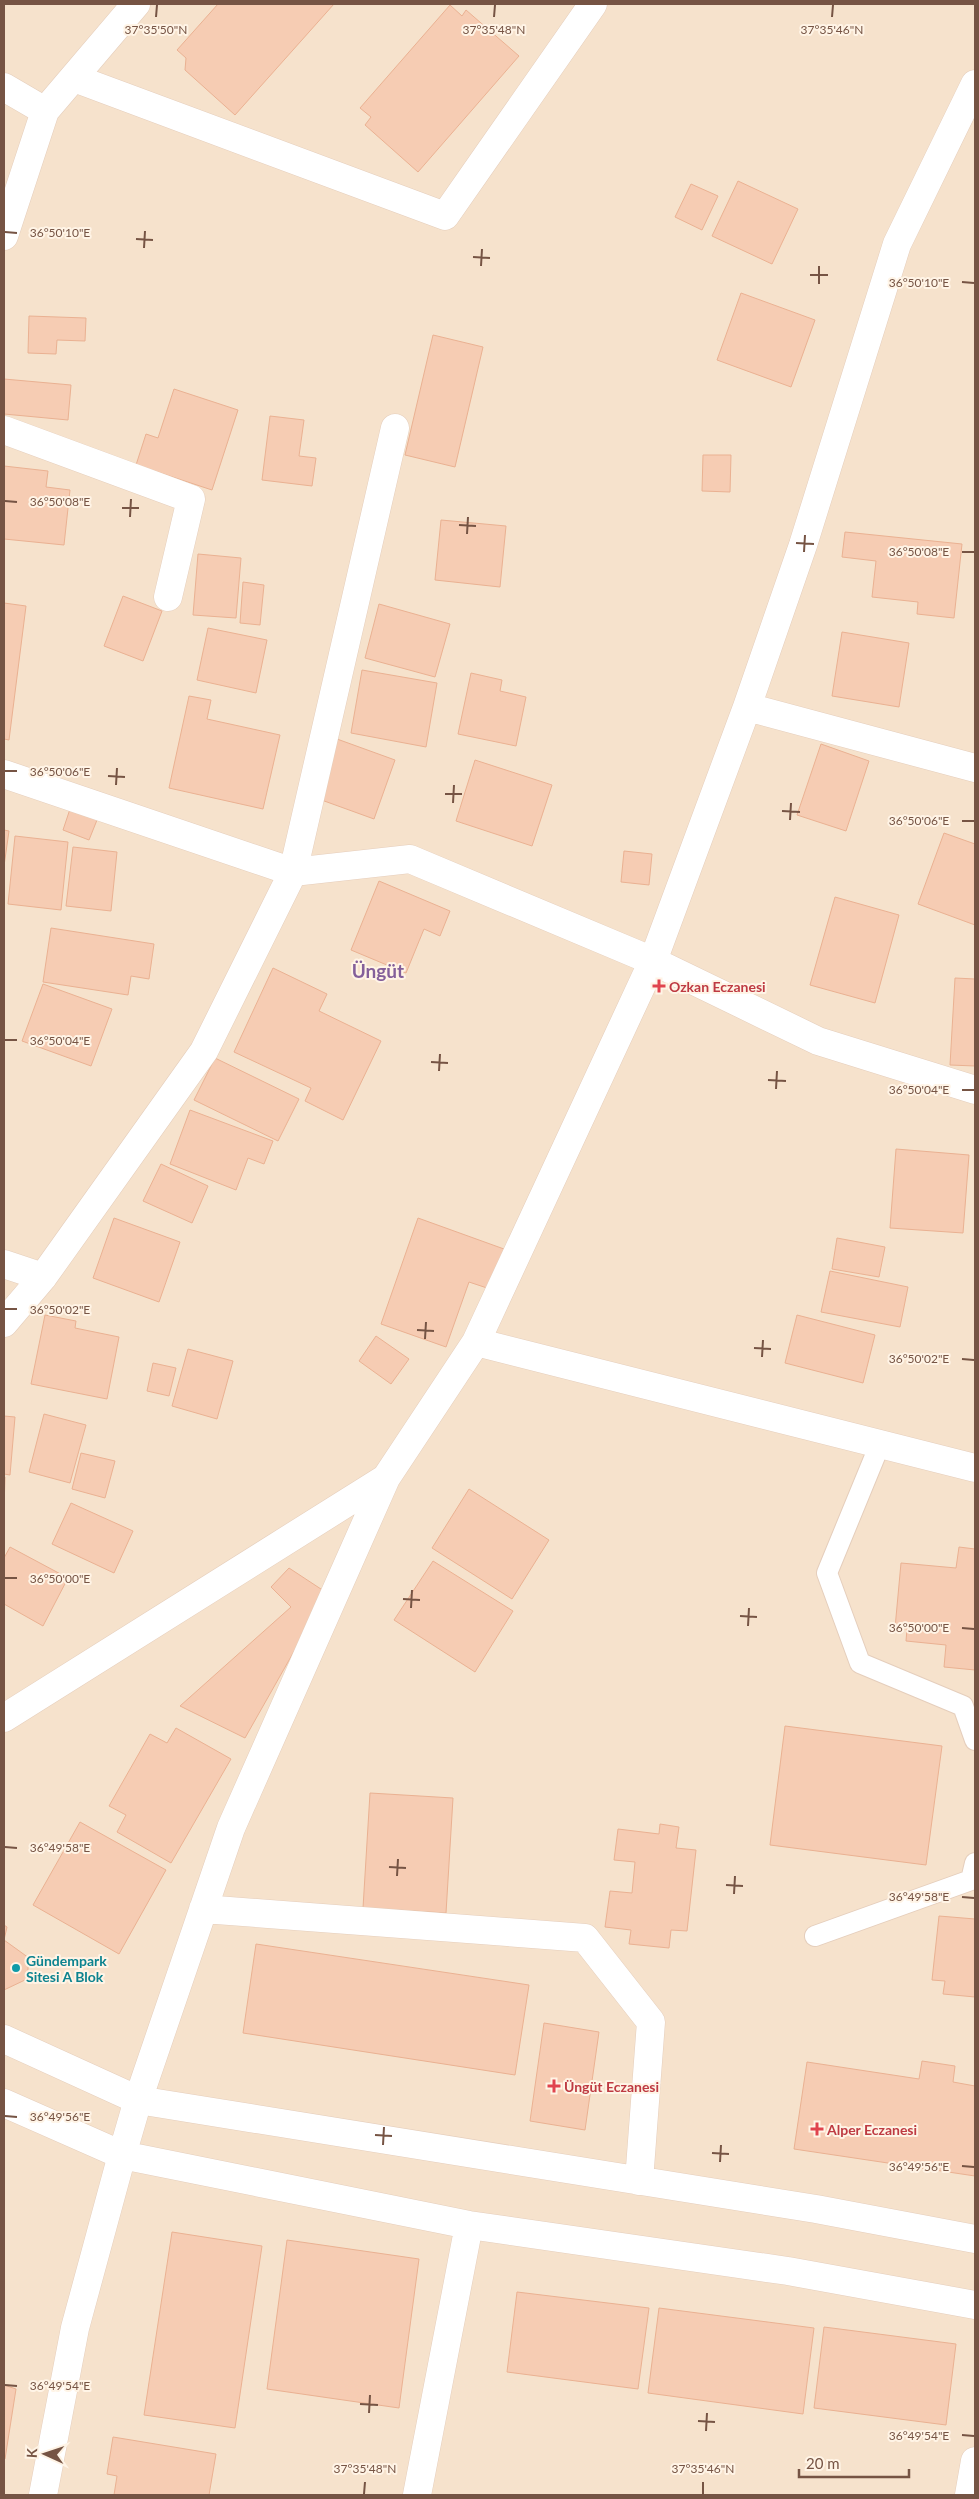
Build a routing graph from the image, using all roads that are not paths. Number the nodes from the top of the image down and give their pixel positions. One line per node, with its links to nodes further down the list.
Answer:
1 (136, 4): 3 (street)
2 (593, 4): 3 (street)
3 (74, 78): 6 (street)
4 (975, 84): 11 (street)
5 (4, 87): 6 (street)
6 (45, 111): 7 (street)
7 (4, 236)
8 (395, 428): 14 (street)
9 (4, 430): 10 (street)
10 (168, 598)
11 (747, 707): 12 (street); 15 (street)
12 (975, 768)
13 (4, 774): 14 (street)
14 (293, 872): 15 (street); 18 (street)
15 (653, 961): 16 (street); 20 (street)
16 (975, 1090)
17 (4, 1264): 18 (street)
18 (43, 1277): 19 (street)
19 (4, 1323)
20 (476, 1342): 21 (street); 23 (street)
21 (880, 1444): 22 (street); 25 (lane)
22 (975, 1468)
23 (386, 1478): 24 (street); 27 (street)
24 (4, 1718)
25 (975, 1740)
26 (975, 1864): 28 (lane)
27 (203, 1908): 30 (street); 33 (street)
28 (815, 1936)
29 (4, 2039): 30 (street)
30 (138, 2100): 32 (street); 33 (street)
31 (4, 2103): 32 (street)
32 (122, 2155): 34 (street); 38 (street)
33 (639, 2181): 35 (street)
34 (469, 2225): 36 (street); 39 (street)
35 (975, 2239)
36 (975, 2305)
37 (975, 2461): 40 (street)
38 (43, 2495)
39 (417, 2495)
40 (969, 2495)

